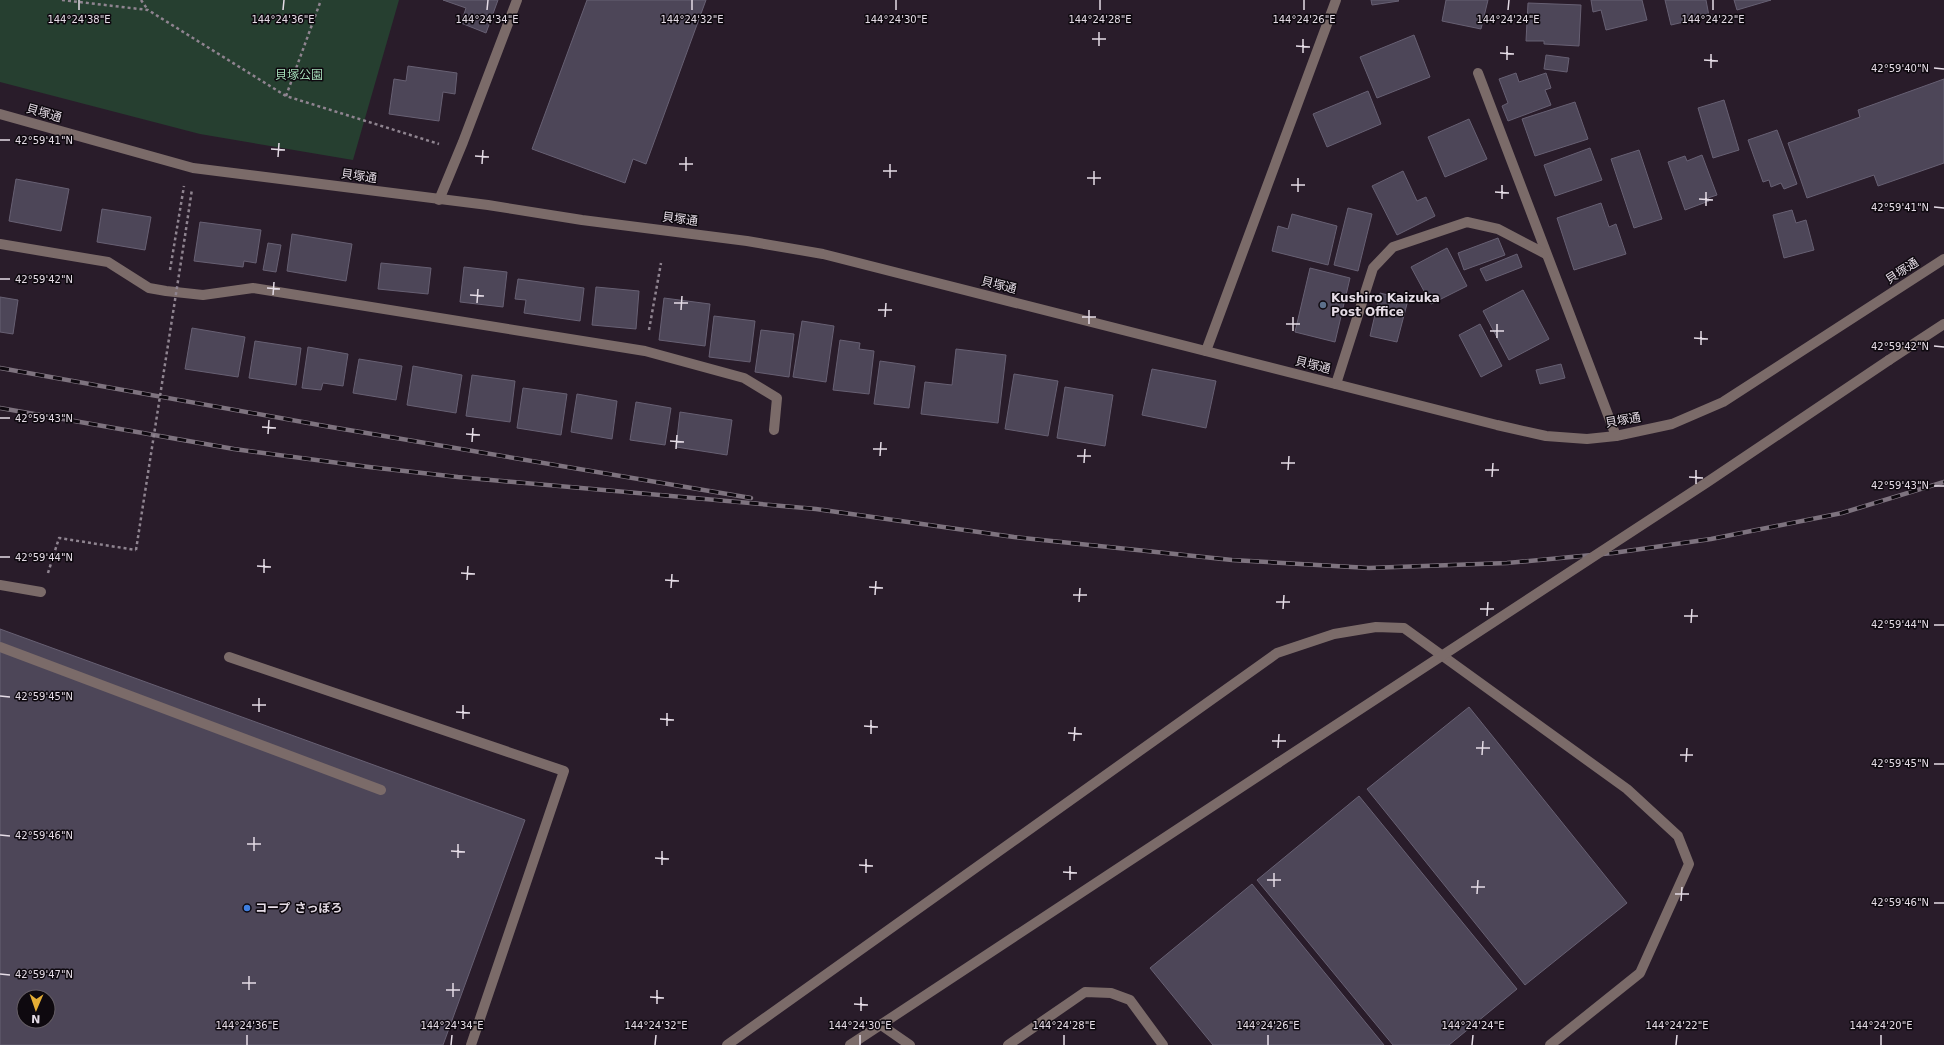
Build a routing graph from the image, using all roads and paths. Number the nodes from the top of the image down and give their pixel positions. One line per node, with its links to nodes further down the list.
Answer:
1 (62, 0): 6 (path)
2 (141, 0): 6 (path)
3 (321, 0): 8 (path)
4 (517, 0): 10 (street)
5 (1336, 0): 21 (street)
6 (148, 10): 8 (path)
7 (1478, 73): 15 (street)
8 (286, 96): 10 (path)
9 (0, 114): 13 (street, 貝塚通)
10 (459, 151): 13 (street)
11 (185, 182): 16 (path)
12 (192, 187): 26 (path, bridge)
13 (439, 200): 21 (street, 貝塚通)
14 (0, 244): 20 (street)
15 (1546, 254): 22 (street); 24 (street)
16 (172, 258)
17 (1944, 259): 24 (street, 貝塚通)
18 (661, 264): 20 (path)
19 (1944, 324): 30 (street, bridge)
20 (646, 351): 23 (street)
21 (1206, 351): 22 (street, 貝塚通)
22 (1336, 384): 24 (street, 貝塚通)
23 (774, 430)
24 (1616, 436)
25 (0, 586): 26 (street)
26 (41, 592)
27 (0, 647): 29 (street)
28 (229, 657): 31 (street)
29 (381, 790)
30 (881, 1025): 33 (street); 34 (street)
31 (471, 1045)
32 (727, 1045): 37 (street)
33 (850, 1045)
34 (910, 1045)
35 (1008, 1045): 36 (street)
36 (1163, 1045)
37 (1550, 1045)

